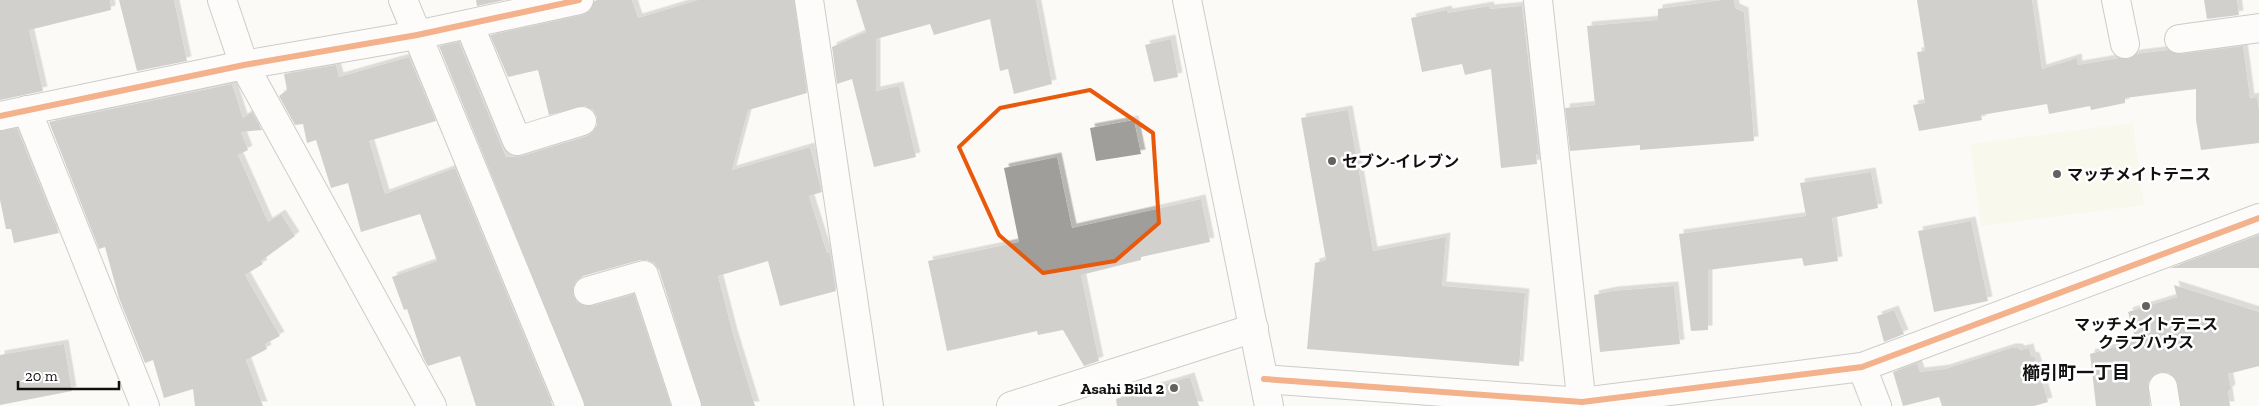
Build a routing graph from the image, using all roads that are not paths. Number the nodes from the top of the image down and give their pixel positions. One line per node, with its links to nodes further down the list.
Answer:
1 (222, 0): 14 (street)
2 (403, 0): 11 (street)
3 (579, 0): 9 (street)
4 (809, 0): 28 (street)
5 (1187, 0): 20 (street)
6 (1538, 0): 7 (street); 23 (street)
7 (1543, 0)
8 (2116, 0): 13 (street)
9 (469, 24): 11 (street); 17 (street)
10 (2259, 28): 12 (street)
11 (417, 35): 14 (street); 26 (street)
12 (2179, 39)
13 (2126, 44)
14 (244, 65): 15 (street); 25 (street)
15 (27, 110): 16 (street); 24 (street)
16 (0, 116)
17 (582, 121)
18 (2259, 218): 21 (street)
19 (588, 291): 27 (street)
20 (1254, 328): 22 (street); 29 (street)
21 (1862, 367): 23 (street); 31 (street)
22 (1264, 379): 23 (street); 30 (street)
23 (1582, 404)
24 (145, 406)
25 (432, 406)
26 (570, 406)
27 (686, 406)
28 (869, 406)
29 (1011, 406)
30 (1269, 406)
31 (1877, 406)

